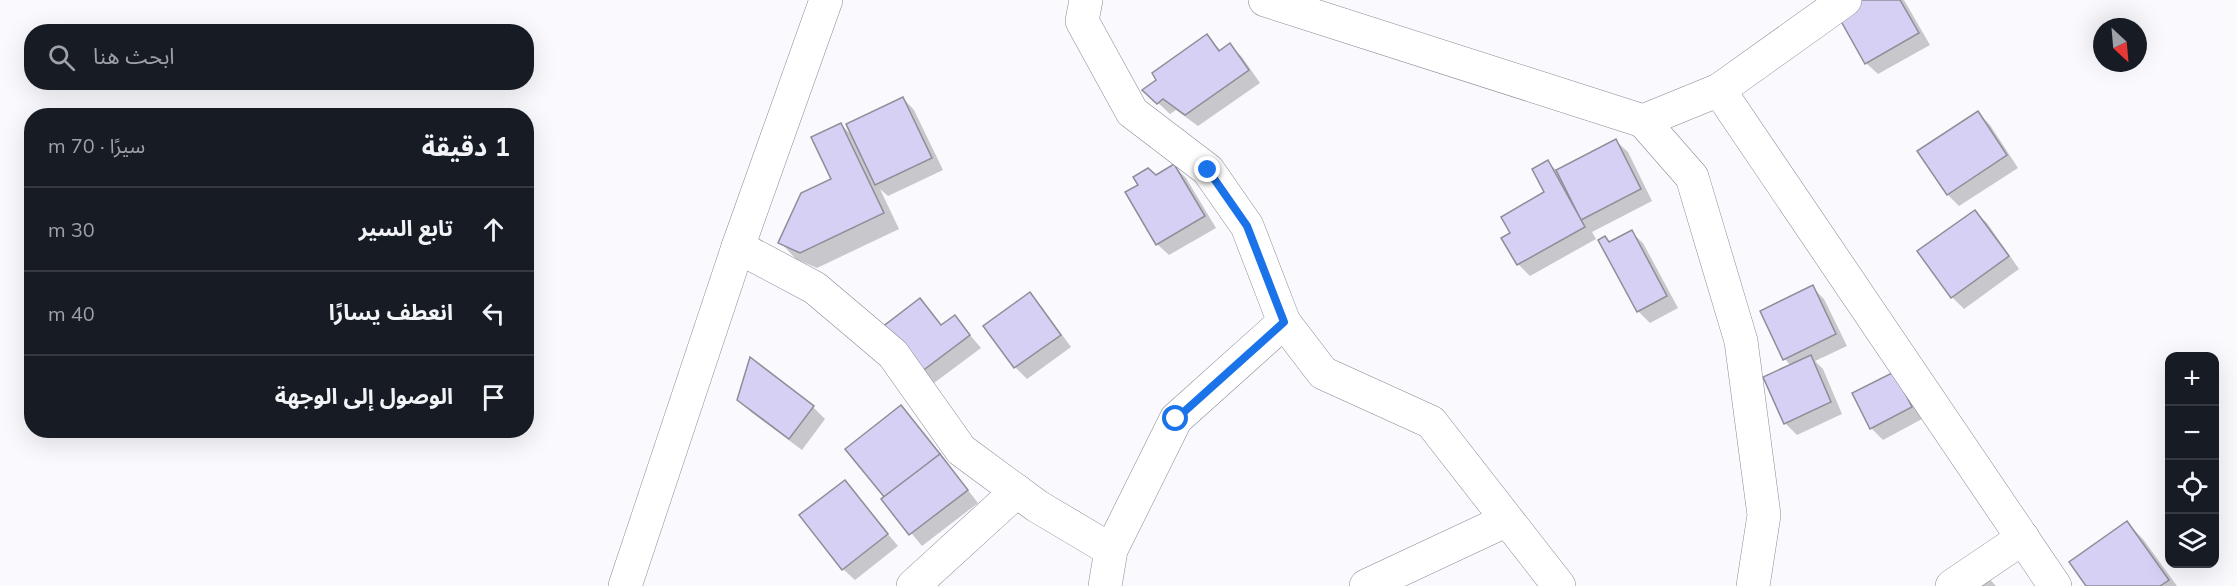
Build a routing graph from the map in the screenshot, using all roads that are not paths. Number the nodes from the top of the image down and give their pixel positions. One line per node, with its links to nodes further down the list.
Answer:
1 (826, 0): 7 (street)
2 (1086, 0): 8 (street)
3 (1264, 0): 6 (street)
4 (1845, 0): 5 (street)
5 (1719, 90): 6 (street); 11 (street)
6 (1643, 121): 18 (street)
7 (738, 247): 9 (street); 13 (street)
8 (1284, 322): 10 (street); 12 (street)
9 (1017, 491): 12 (street); 14 (street)
10 (1507, 520): 16 (street); 17 (street)
11 (2023, 538): 19 (street); 20 (street)
12 (1111, 550): 15 (street)
13 (625, 586)
14 (913, 586)
15 (1105, 586)
16 (1366, 586)
17 (1559, 586)
18 (1753, 586)
19 (1952, 586)
20 (2055, 586)

